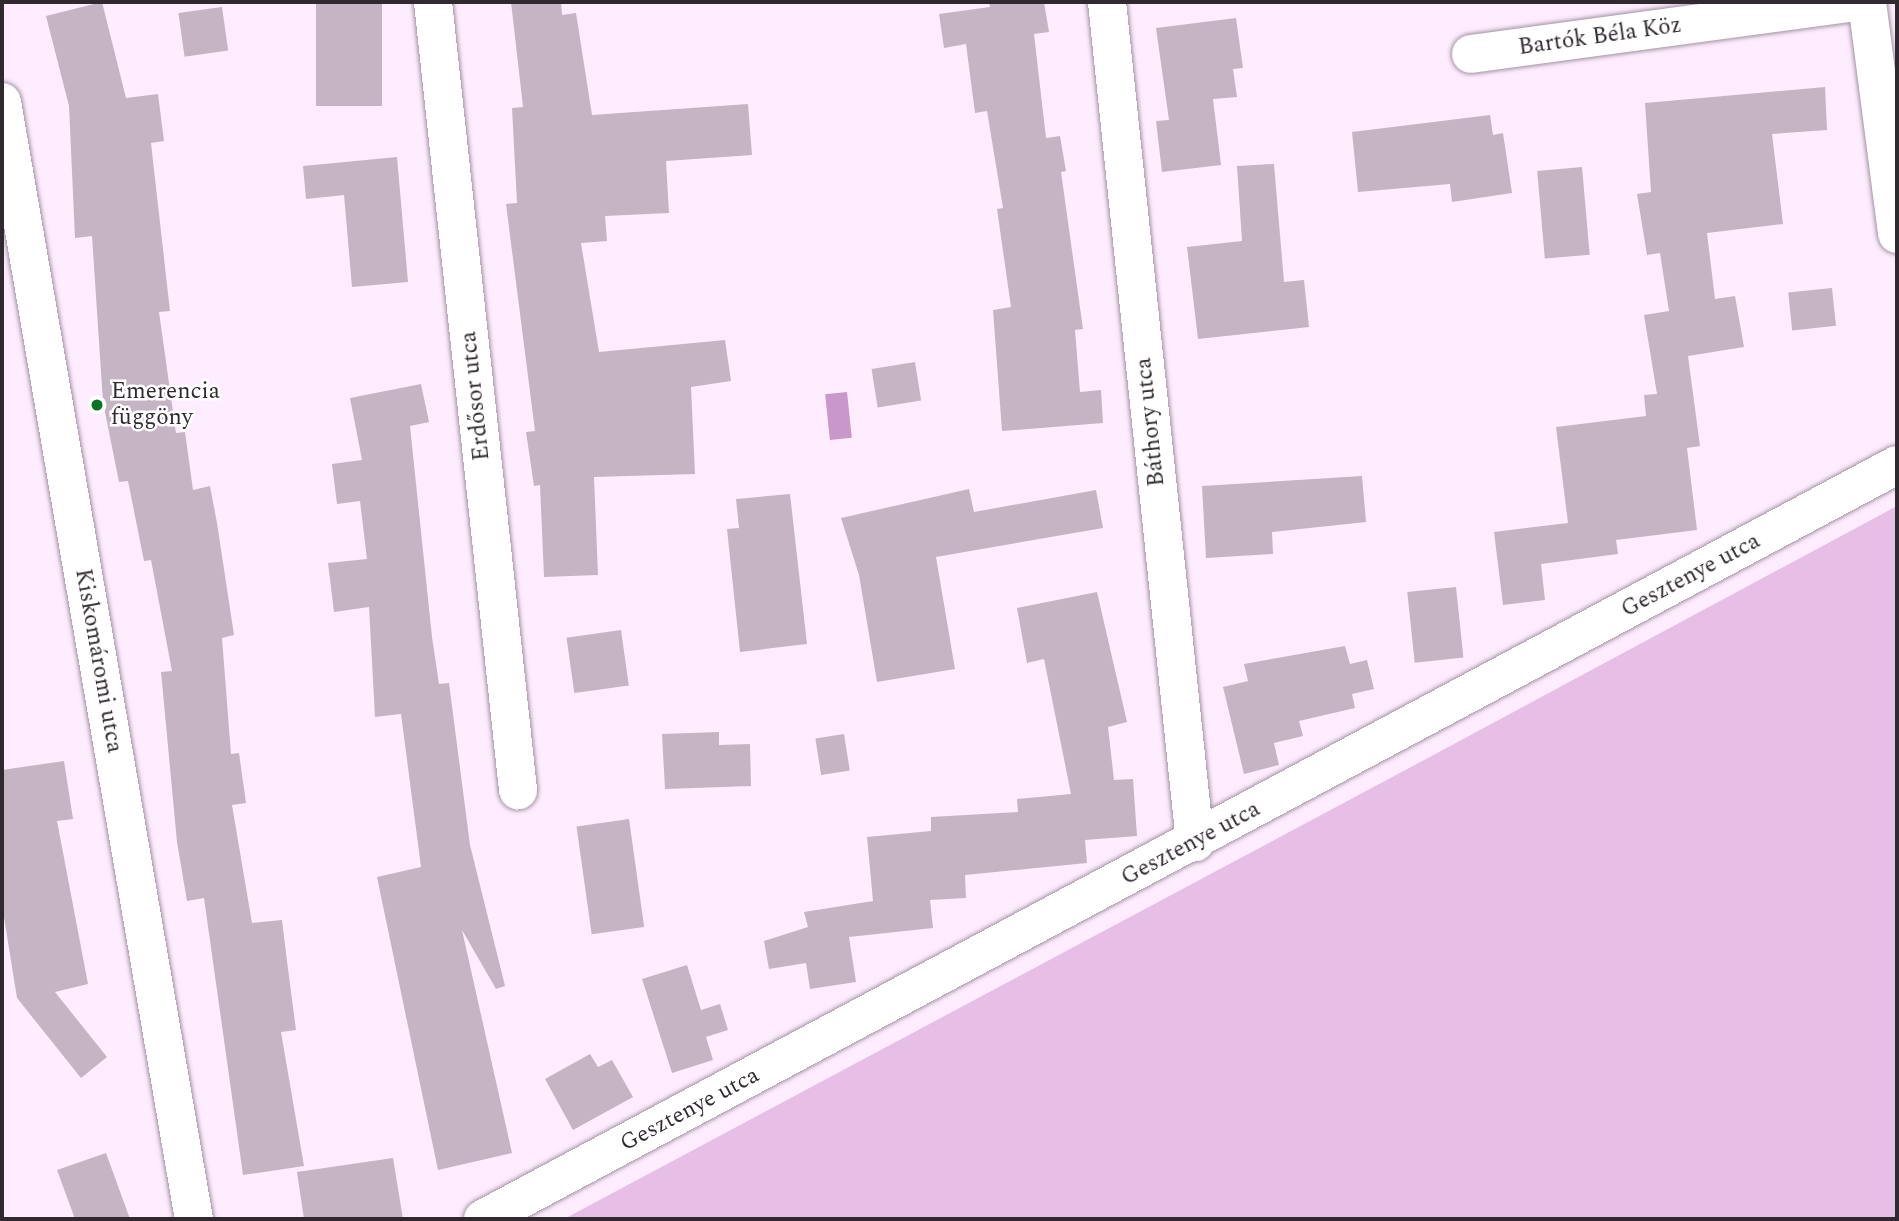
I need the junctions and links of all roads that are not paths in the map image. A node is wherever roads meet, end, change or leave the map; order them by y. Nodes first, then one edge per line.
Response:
1 (433, 2) edge
2 (1107, 2) edge
3 (1854, 2) edge
4 (1867, 2) edge
5 (1471, 54) dead end
6 (2, 102) edge
7 (1897, 234) edge
8 (1897, 466) edge
9 (518, 790) dead end
10 (1195, 842) junction
11 (194, 1219) edge
12 (483, 1219) edge

1 - 9 street, Erdősor utca
2 - 10 street, Báthory utca
3 - 5 street, Bartók Béla Köz
4 - 7 street
6 - 11 street, Kiskomáromi utca
8 - 10 street, Gesztenye utca
10 - 12 street, Gesztenye utca

